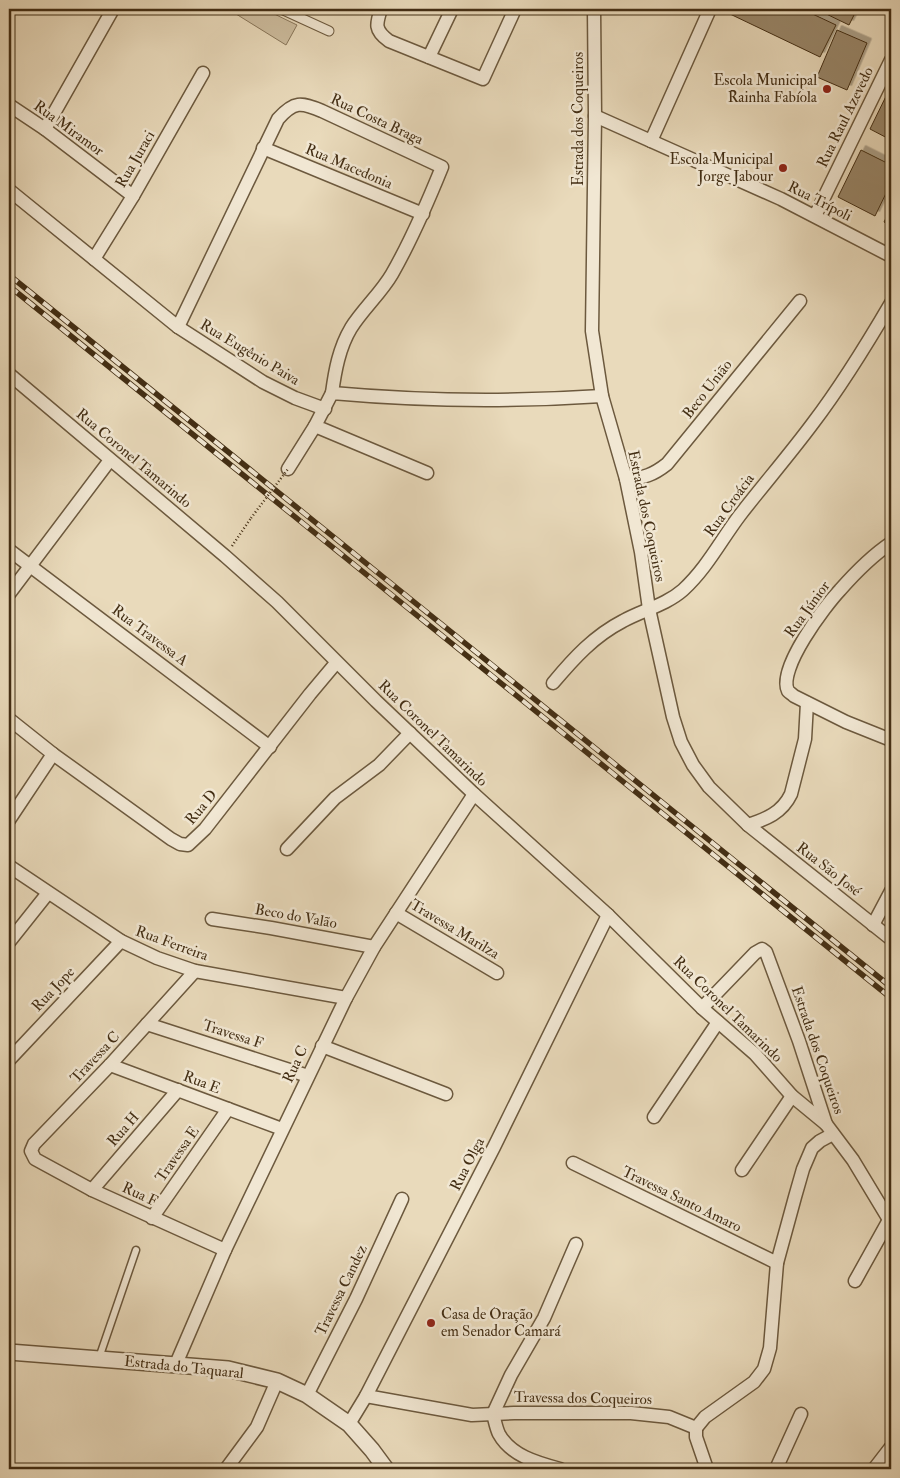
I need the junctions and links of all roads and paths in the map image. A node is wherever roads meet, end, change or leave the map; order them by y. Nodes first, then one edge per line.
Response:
1 (113, 9) edge
2 (281, 9) edge
3 (381, 9) edge
4 (452, 9) edge
5 (515, 9) edge
6 (594, 9) edge
7 (710, 9) edge
8 (328, 31) dead end
9 (429, 57) junction
10 (891, 60) edge
11 (203, 73) dead end
12 (9, 105) edge
13 (595, 116) junction
14 (44, 129) junction
15 (651, 141) junction
16 (263, 148) junction
17 (9, 190) edge
18 (133, 196) junction
19 (423, 214) junction
20 (815, 216) junction
21 (891, 256) edge
22 (94, 260) junction
23 (800, 301) dead end
24 (891, 303) edge
25 (178, 327) junction
26 (9, 374) edge
27 (332, 393) junction
28 (602, 396) junction
29 (325, 409) junction
30 (315, 426) junction
31 (110, 460) junction
32 (288, 469) joint
33 (427, 473) dead end
34 (626, 479) junction
35 (891, 543) edge
36 (9, 550) edge
37 (225, 556) junction
38 (30, 565) junction
39 (9, 594) edge
40 (649, 609) junction
41 (336, 663) junction
42 (553, 683) dead end
43 (807, 703) junction
44 (9, 719) edge
45 (410, 733) junction
46 (891, 740) edge
47 (270, 747) junction
48 (53, 754) junction
49 (474, 794) junction
50 (9, 820) edge
51 (748, 825) junction
52 (287, 849) dead end
53 (9, 866) edge
54 (891, 891) edge
55 (48, 893) junction
56 (396, 913) junction
57 (608, 915) junction
58 (212, 919) dead end
59 (873, 925) junction
60 (891, 938) edge
61 (121, 941) junction
62 (9, 942) edge
63 (374, 947) junction
64 (195, 971) junction
65 (497, 973) dead end
66 (346, 998) junction
67 (702, 1008) junction
68 (718, 1022) junction
69 (148, 1024) junction
70 (322, 1046) junction
71 (9, 1060) edge
72 (110, 1065) junction
73 (308, 1076) junction
74 (178, 1090) junction
75 (446, 1094) dead end
76 (792, 1096) junction
77 (228, 1109) junction
78 (654, 1117) dead end
79 (829, 1129) junction
80 (282, 1130) junction
81 (44, 1163) joint
82 (573, 1163) dead end
83 (742, 1170) dead end
84 (92, 1190) junction
85 (402, 1199) dead end
86 (152, 1218) junction
87 (890, 1221) edge
88 (576, 1244) dead end
89 (136, 1250) dead end
90 (225, 1250) junction
91 (777, 1263) junction
92 (854, 1281) dead end
93 (9, 1352) edge
94 (99, 1359) junction
95 (176, 1364) junction
96 (276, 1381) junction
97 (307, 1395) junction
98 (366, 1396) junction
99 (493, 1414) junction
100 (801, 1414) dead end
101 (349, 1424) junction
102 (696, 1428) junction
103 (891, 1447) edge
104 (881, 1467) edge
105 (226, 1469) edge
106 (386, 1469) edge
107 (560, 1469) edge
108 (706, 1469) edge
109 (776, 1469) edge

1 - 14 street
2 - 8 street
3 - 9 street
4 - 9 street
5 - 9 street
6 - 13 street, Estrada dos Coqueiros
7 - 15 street
10 - 20 street, Rua Raul Azevedo
11 - 18 street, Rua Juraci
12 - 14 street, Rua Miramor
13 - 15 street, Rua Trípoli
13 - 28 street, Estrada dos Coqueiros
14 - 18 street, Rua Miramor
15 - 20 street, Rua Trípoli
16 - 19 street, Rua Macedonia
16 - 19 street, Rua Costa Braga
16 - 25 street, Rua Costa Braga
17 - 22 street, Rua Eugênio Paiva
18 - 22 street, Rua Juraci
19 - 27 street, Rua Costa Braga
20 - 21 street, Rua Trípoli
22 - 25 street, Rua Eugênio Paiva
23 - 34 street, Beco União
24 - 40 street, Rua Croácia
25 - 29 street, Rua Eugênio Paiva
26 - 31 street, Rua Coronel Tamarindo
27 - 28 street
27 - 29 street
28 - 34 street, Estrada dos Coqueiros
29 - 30 street
30 - 32 street
30 - 33 street
31 - 37 street, Rua Coronel Tamarindo
31 - 38 street
32 - 37 path, bridge
34 - 40 street, Estrada dos Coqueiros
35 - 43 street, Rua Júnior
36 - 38 street, Rua Travessa A
37 - 41 street, Rua Coronel Tamarindo
38 - 39 street
38 - 47 street, Rua Travessa A
40 - 42 street, Rua Croácia
40 - 51 street, Estrada dos Coqueiros
41 - 45 street, Rua Coronel Tamarindo
41 - 47 street, Rua D
43 - 46 street
43 - 51 street
44 - 48 street, Rua D
45 - 49 street, Rua Coronel Tamarindo
45 - 52 street
47 - 48 street, Rua D
48 - 50 street
49 - 56 street, Rua C
49 - 57 street, Rua Coronel Tamarindo
51 - 59 street, Rua São José
53 - 55 street, Rua Ferreira
54 - 59 street
55 - 61 street, Rua Ferreira
55 - 62 street
56 - 63 street, Rua C
56 - 65 street, Travessa Marilza
57 - 67 street, Rua Coronel Tamarindo
57 - 98 street, Rua Olga
58 - 63 street, Beco do Valão
59 - 60 street, Rua São José
61 - 64 street, Rua Ferreira
61 - 71 street, Rua Jope
63 - 66 street, Rua C
64 - 66 street, Rua Ferreira
64 - 69 street, Travessa C
66 - 70 street, Rua C
67 - 68 street, Rua Coronel Tamarindo
67 - 79 street, Estrada dos Coqueiros
68 - 76 street, Rua Coronel Tamarindo
68 - 78 street
69 - 72 street, Travessa C
69 - 73 street, Travessa F
70 - 73 street, Rua C
70 - 75 street
72 - 74 street, Rua E
72 - 81 street, Travessa C
73 - 80 street, Rua C
74 - 77 street, Rua E
74 - 84 street, Rua H
76 - 79 street, Rua Coronel Tamarindo
76 - 83 street
77 - 80 street, Rua E
77 - 86 street, Travessa E
79 - 87 street, Estrada dos Coqueiros
79 - 91 street
80 - 90 street, Rua C
81 - 84 street, Rua F
82 - 91 street, Travessa Santo Amaro
84 - 86 street, Rua F
85 - 97 street, Travessa Candez
86 - 90 street, Rua F
87 - 92 street
88 - 99 street
89 - 94 lane
90 - 95 street, Rua C
91 - 102 street
93 - 94 street, Estrada do Taquaral
94 - 95 street, Estrada do Taquaral
95 - 96 street, Estrada do Taquaral
96 - 97 street, Estrada do Taquaral
96 - 105 street
97 - 101 street, Estrada do Taquaral
98 - 99 street, Travessa dos Coqueiros
98 - 101 street, Rua Olga
99 - 102 street, Travessa dos Coqueiros
99 - 107 street
100 - 109 street
101 - 106 street, Estrada do Taquaral
102 - 108 street
103 - 104 street

